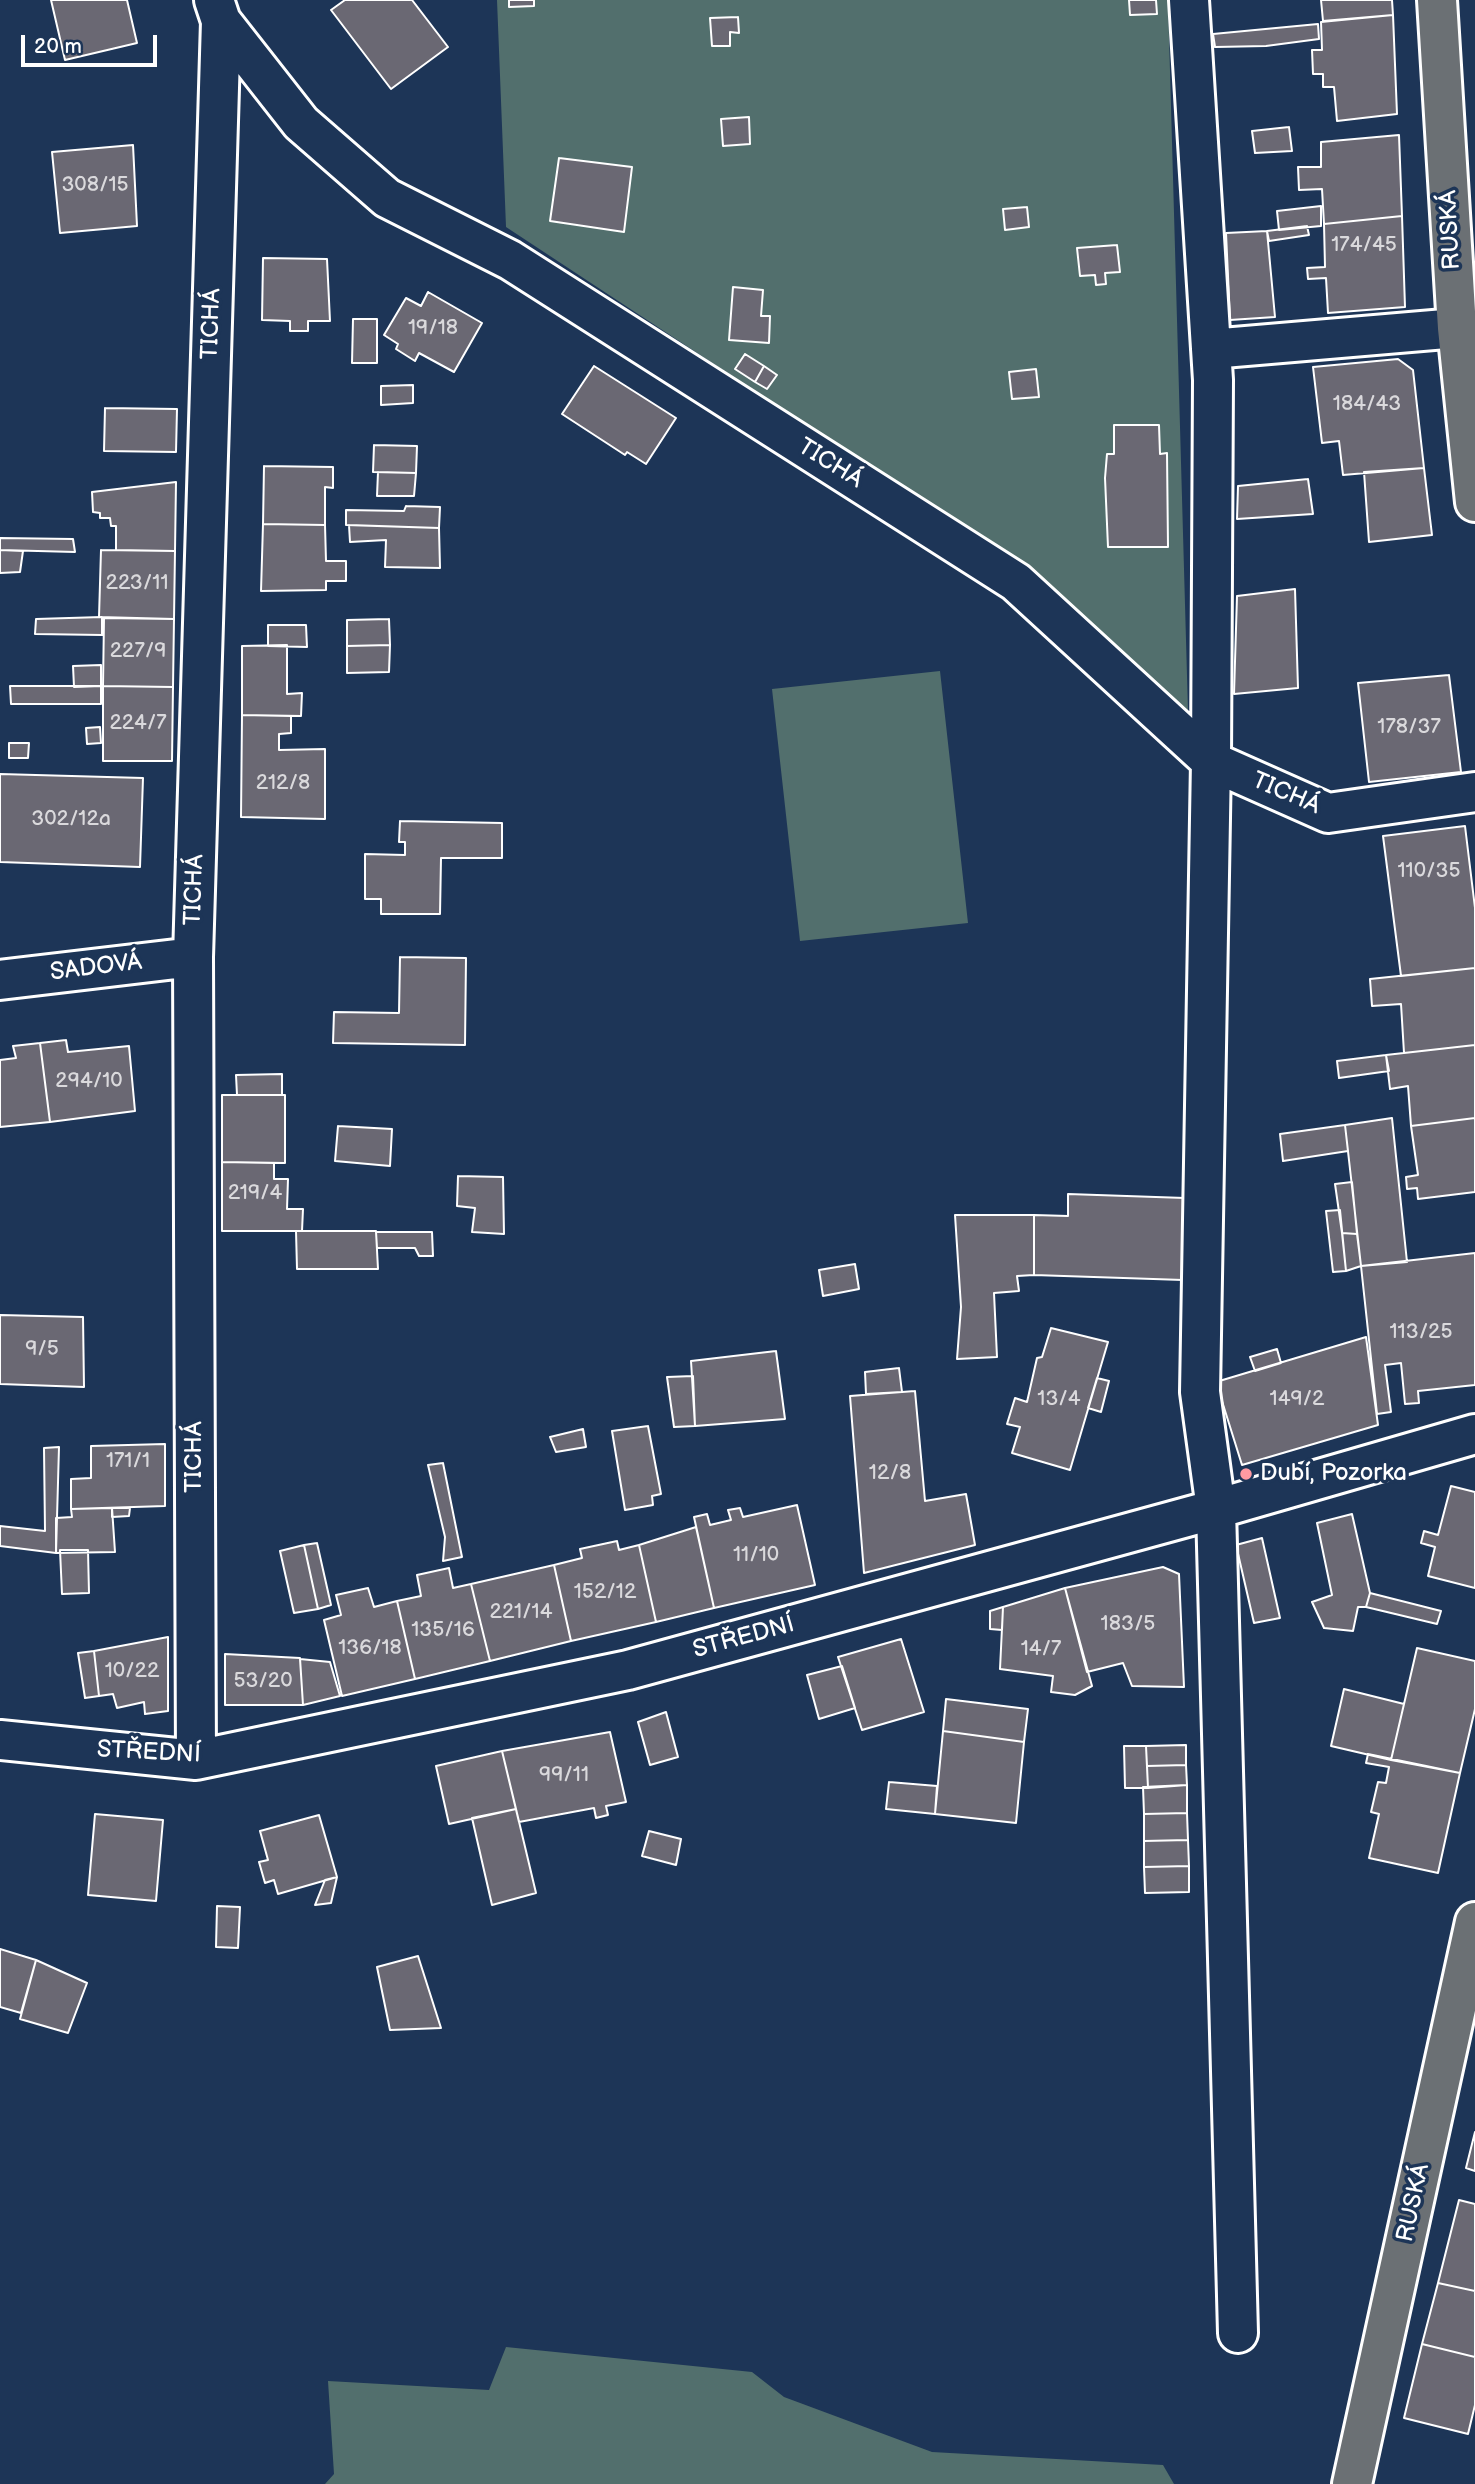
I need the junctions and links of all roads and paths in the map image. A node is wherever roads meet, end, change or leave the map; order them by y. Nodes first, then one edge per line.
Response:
1 (1189, 0) edge
2 (1437, 0) edge
3 (218, 11) edge
4 (1457, 328) junction
5 (1211, 349) junction
6 (1475, 502) edge
7 (1211, 761) junction
8 (1475, 792) edge
9 (192, 957) junction
10 (0, 980) edge
11 (1475, 1434) edge
12 (1216, 1509) junction
13 (0, 1740) edge
14 (196, 1760) junction
15 (1475, 1922) edge
16 (1238, 2333) dead end
17 (1352, 2484) edge

1 - 5 street
2 - 4 main road, RUSKÁ
3 - 7 street, TICHÁ
3 - 9 street, TICHÁ
4 - 5 street
4 - 6 main road, RUSKÁ
5 - 7 street
7 - 8 street, TICHÁ
7 - 12 street
9 - 10 street, SADOVÁ
9 - 14 street, TICHÁ
11 - 12 street, STŘEDNÍ
12 - 14 street, STŘEDNÍ
12 - 16 street
13 - 14 street, STŘEDNÍ
15 - 17 main road, RUSKÁ

